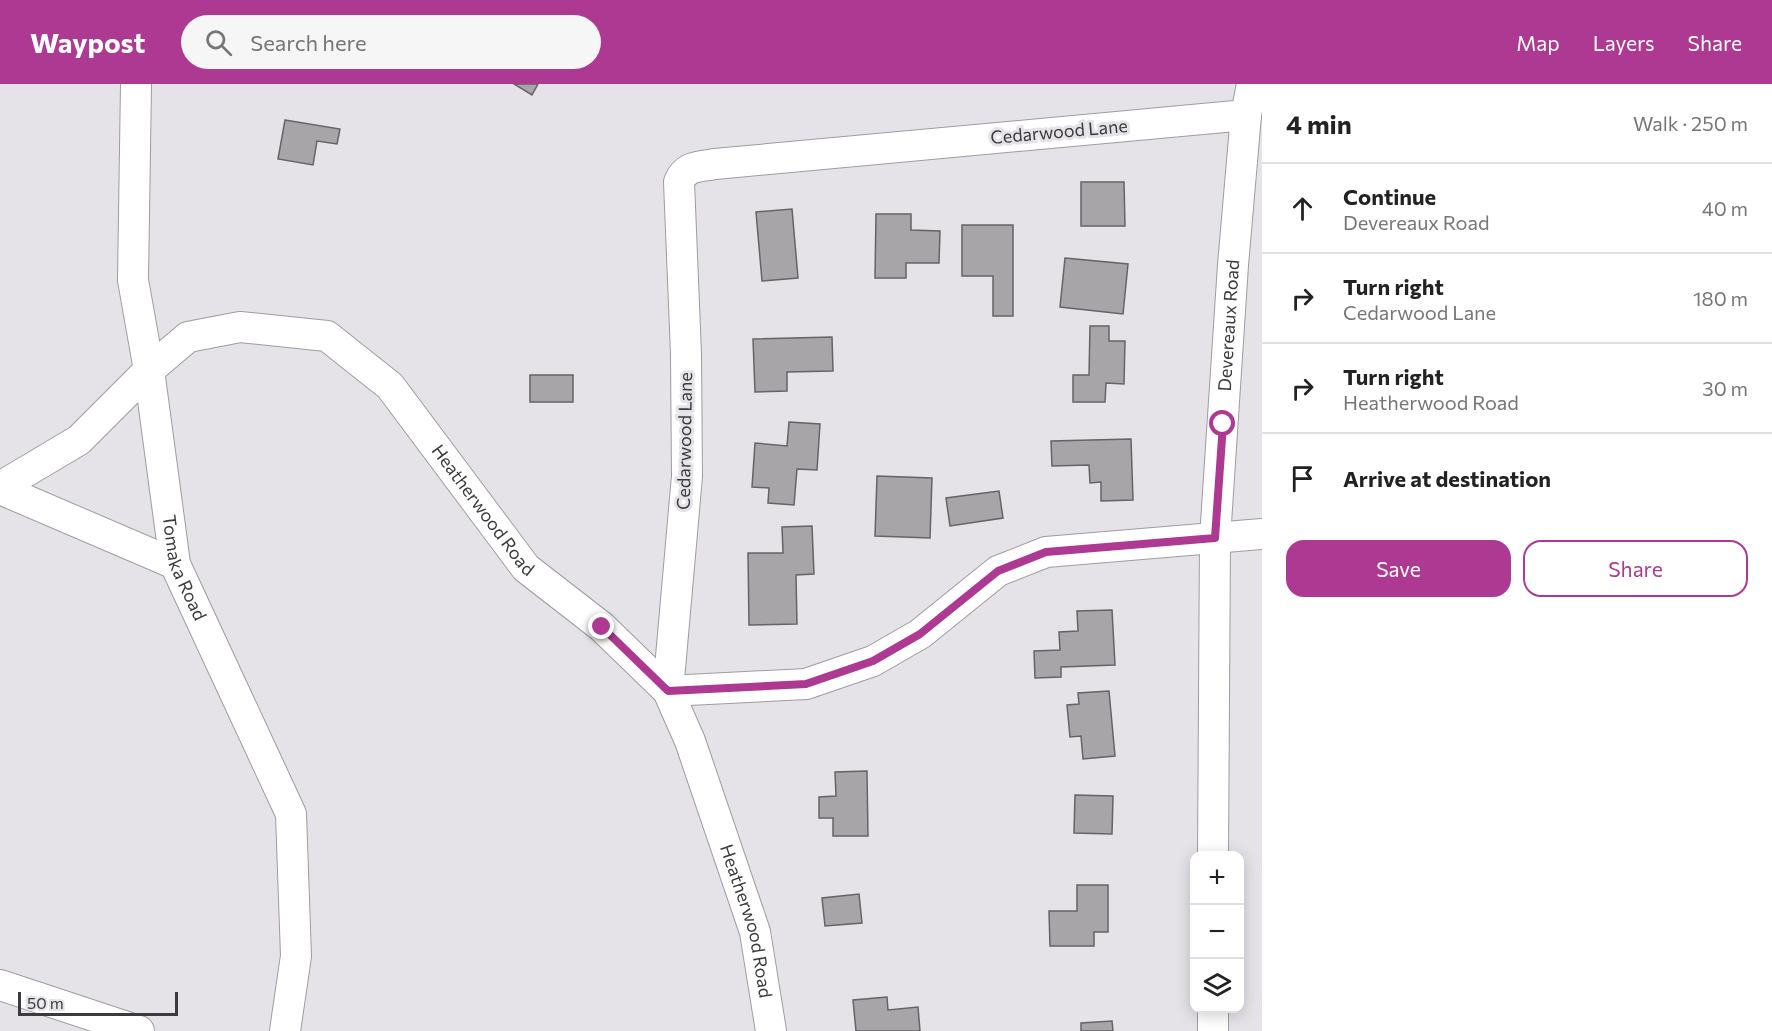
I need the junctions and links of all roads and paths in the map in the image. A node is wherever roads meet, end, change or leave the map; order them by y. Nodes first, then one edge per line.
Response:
1 (136, 84) edge
2 (1252, 84) edge
3 (1246, 115) junction
4 (149, 370) junction
5 (0, 488) edge
6 (1262, 534) edge
7 (1215, 538) junction
8 (175, 564) junction
9 (668, 691) junction
10 (1213, 851) edge
11 (0, 985) edge
12 (139, 1031) edge
13 (285, 1031) edge
14 (771, 1031) edge

1 - 4 street, Tomaka Road
2 - 3 street, Devereaux Road
3 - 7 street, Devereaux Road
3 - 9 street, Cedarwood Lane
4 - 5 street, Heatherwood Road
4 - 8 street, Tomaka Road
4 - 9 street, Heatherwood Road
5 - 8 street, Heatherwood Road
6 - 7 street
7 - 9 street
7 - 10 street, Devereaux Road
8 - 13 street, Tomaka Road
9 - 14 street, Heatherwood Road
11 - 12 street

